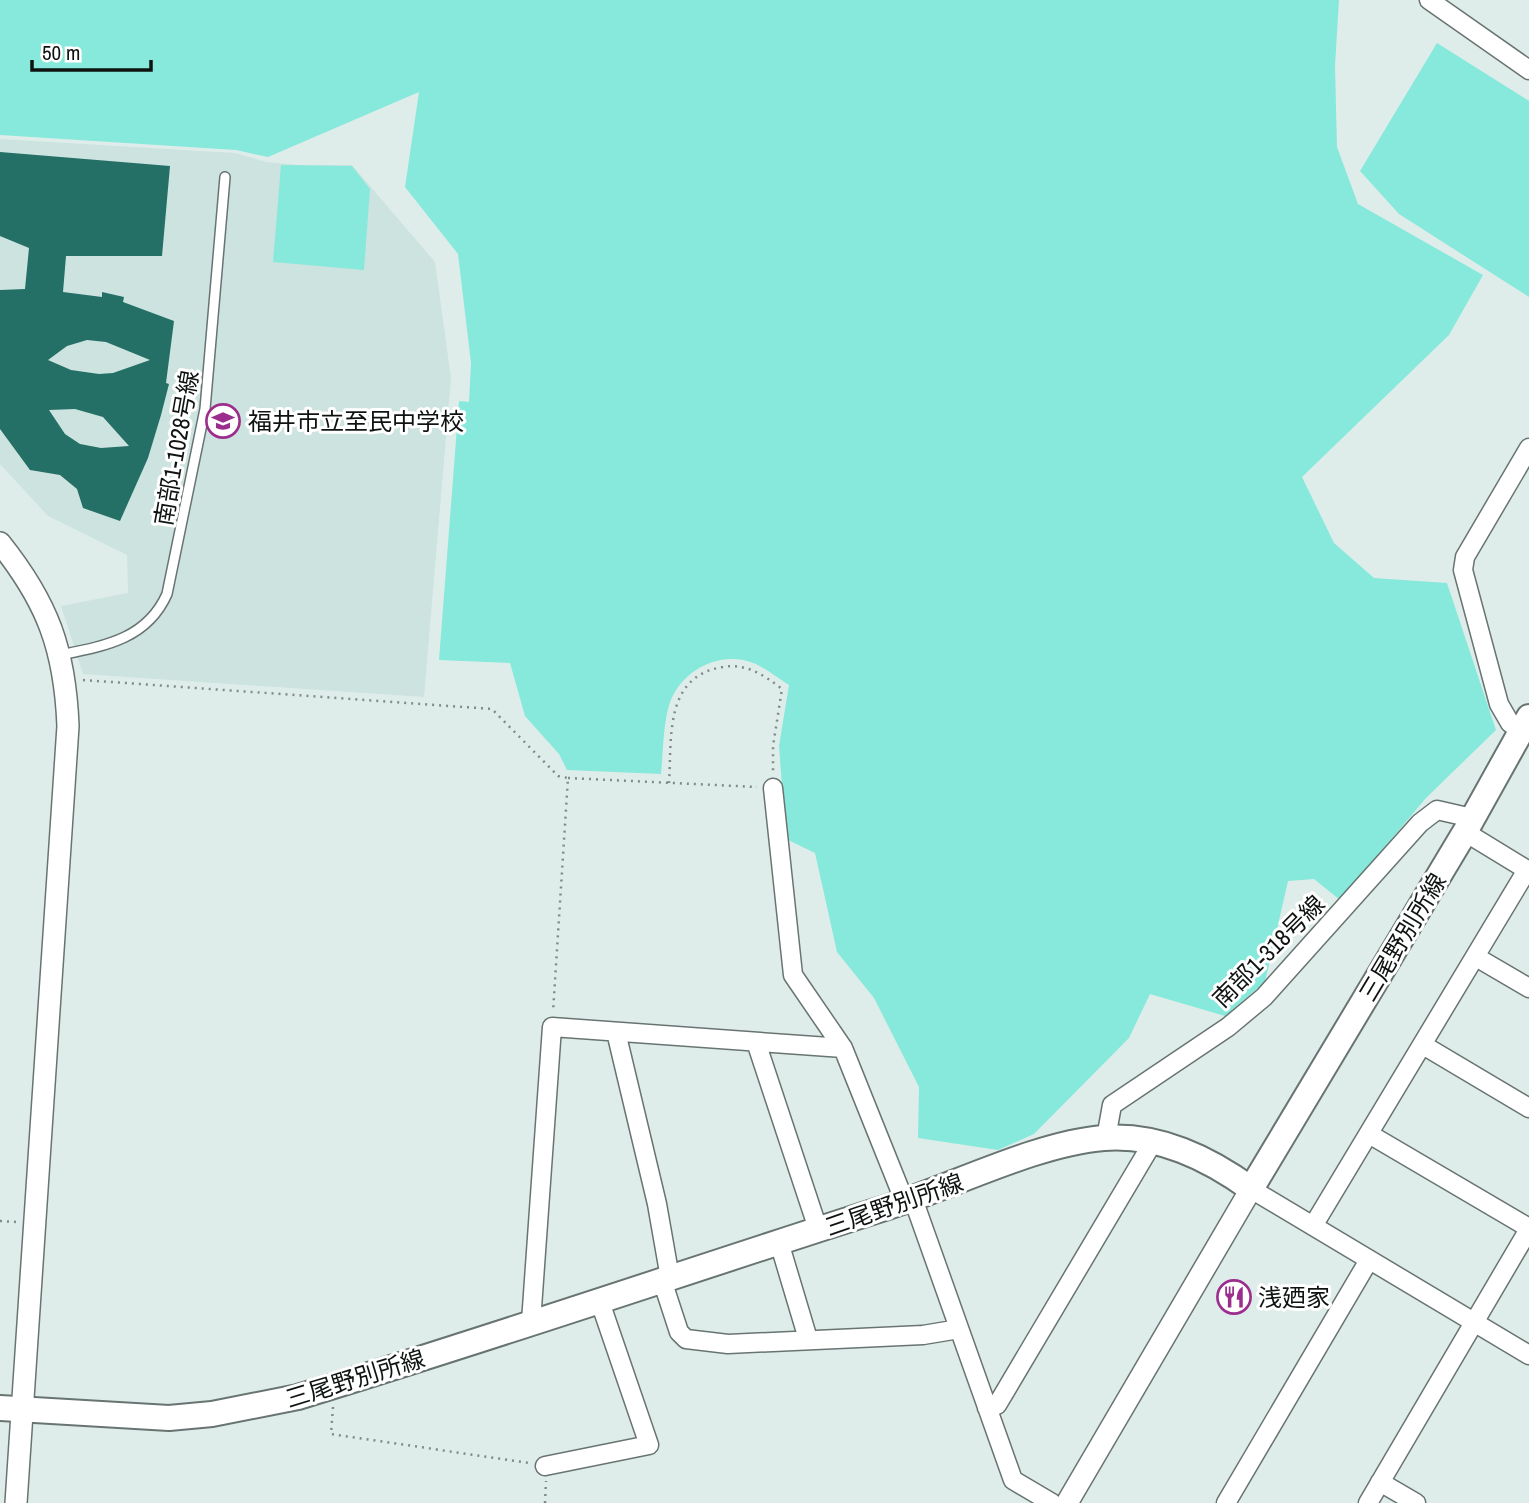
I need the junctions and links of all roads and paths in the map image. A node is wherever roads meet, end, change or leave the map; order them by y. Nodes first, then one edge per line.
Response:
1 (1429, 0) edge
2 (1529, 70) edge
3 (225, 177) dead end
4 (1529, 448) edge
5 (0, 543) edge
6 (60, 655) junction
7 (65, 680) junction
8 (1525, 724) edge
9 (568, 778) junction
10 (669, 783) junction
11 (773, 788) junction
12 (1468, 825) junction
13 (1528, 870) edge
14 (1476, 957) junction
15 (1529, 988) edge
16 (552, 1027) junction
17 (616, 1032) junction
18 (756, 1042) junction
19 (1423, 1045) junction
20 (843, 1048) junction
21 (1529, 1108) edge
22 (1369, 1134) junction
23 (1106, 1138) junction
24 (1153, 1142) junction
25 (1251, 1189) junction
26 (909, 1200) junction
27 (1313, 1226) junction
28 (1529, 1228) edge
29 (818, 1229) junction
30 (779, 1242) junction
31 (1369, 1260) junction
32 (666, 1279) junction
33 (598, 1300) junction
34 (531, 1322) junction
35 (1475, 1323) junction
36 (959, 1329) junction
37 (808, 1339) junction
38 (1529, 1355) edge
39 (334, 1386) junction
40 (11, 1408) edge
41 (987, 1408) junction
42 (545, 1466) junction
43 (1380, 1482) junction
44 (16, 1503) edge
45 (545, 1503) edge
46 (1052, 1503) edge
47 (1067, 1503) edge
48 (1226, 1503) edge
49 (1368, 1503) edge
50 (1416, 1503) edge

1 - 2 street
3 - 6 lane, 南部1-1028号線
4 - 8 street
5 - 6 street
6 - 7 street
7 - 9 path
7 - 40 street
8 - 12 main road, 三尾野別所線
9 - 10 path
9 - 16 path
10 - 11 path
10 - 11 path
11 - 20 street
12 - 13 street
12 - 23 street, 南部1-318号線
12 - 25 main road, 三尾野別所線
13 - 14 street
14 - 15 street
14 - 19 street
16 - 17 street
16 - 34 street
17 - 18 street
17 - 32 street
18 - 20 street
18 - 29 street
19 - 21 street
19 - 22 street
20 - 26 street
22 - 27 street
22 - 28 street
23 - 24 main road, 三尾野別所線
23 - 26 main road, 三尾野別所線
24 - 25 main road, 三尾野別所線
24 - 41 street
25 - 27 street
25 - 47 street
26 - 29 main road, 三尾野別所線
26 - 36 street
27 - 31 street
28 - 35 street
29 - 30 main road, 三尾野別所線
30 - 32 main road, 三尾野別所線
30 - 37 street
31 - 35 street
31 - 48 street
32 - 33 main road, 三尾野別所線
32 - 37 street
33 - 34 main road, 三尾野別所線
33 - 42 street
34 - 39 main road, 三尾野別所線
35 - 38 street
35 - 43 street
36 - 37 street
36 - 41 street
39 - 40 main road, 三尾野別所線
39 - 42 path
40 - 44 street
41 - 46 street
42 - 45 path
43 - 49 street
43 - 50 street

